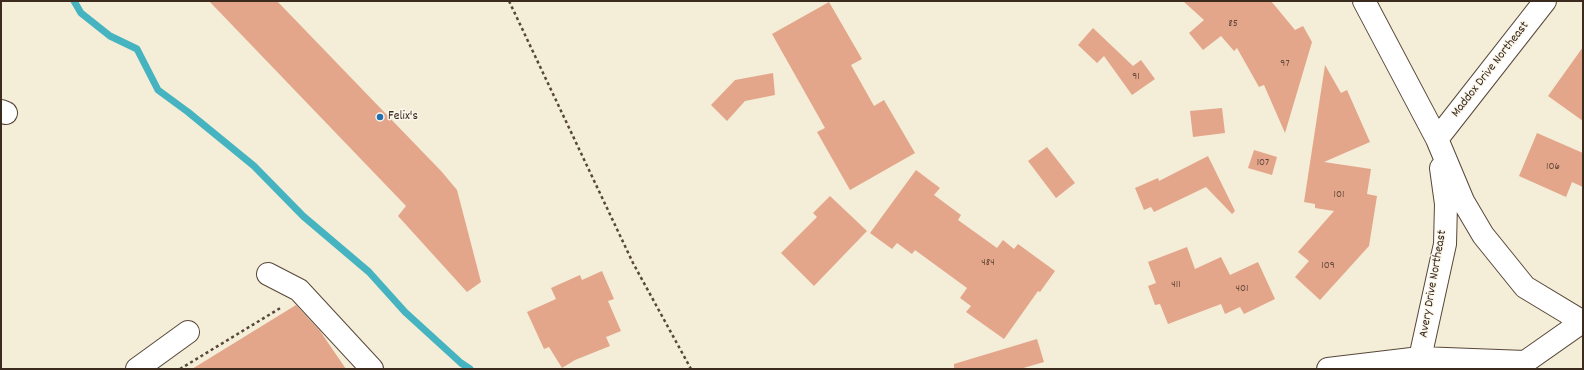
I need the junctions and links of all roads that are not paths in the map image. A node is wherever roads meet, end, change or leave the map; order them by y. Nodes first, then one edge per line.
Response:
1 (1364, 1) edge
2 (1545, 1) edge
3 (1437, 139) junction
4 (268, 274) dead end
5 (1582, 322) edge
6 (188, 332) dead end
7 (1420, 358) junction
8 (1529, 366) edge
9 (136, 369) edge
10 (372, 369) edge
11 (1328, 369) edge

1 - 3 street, Avery Drive Northeast
2 - 3 street, Maddox Drive Northeast
3 - 5 street, Avery Drive Northeast
3 - 7 street, Avery Drive Northeast
4 - 10 street
5 - 8 street
6 - 9 street
7 - 8 street
7 - 11 street

